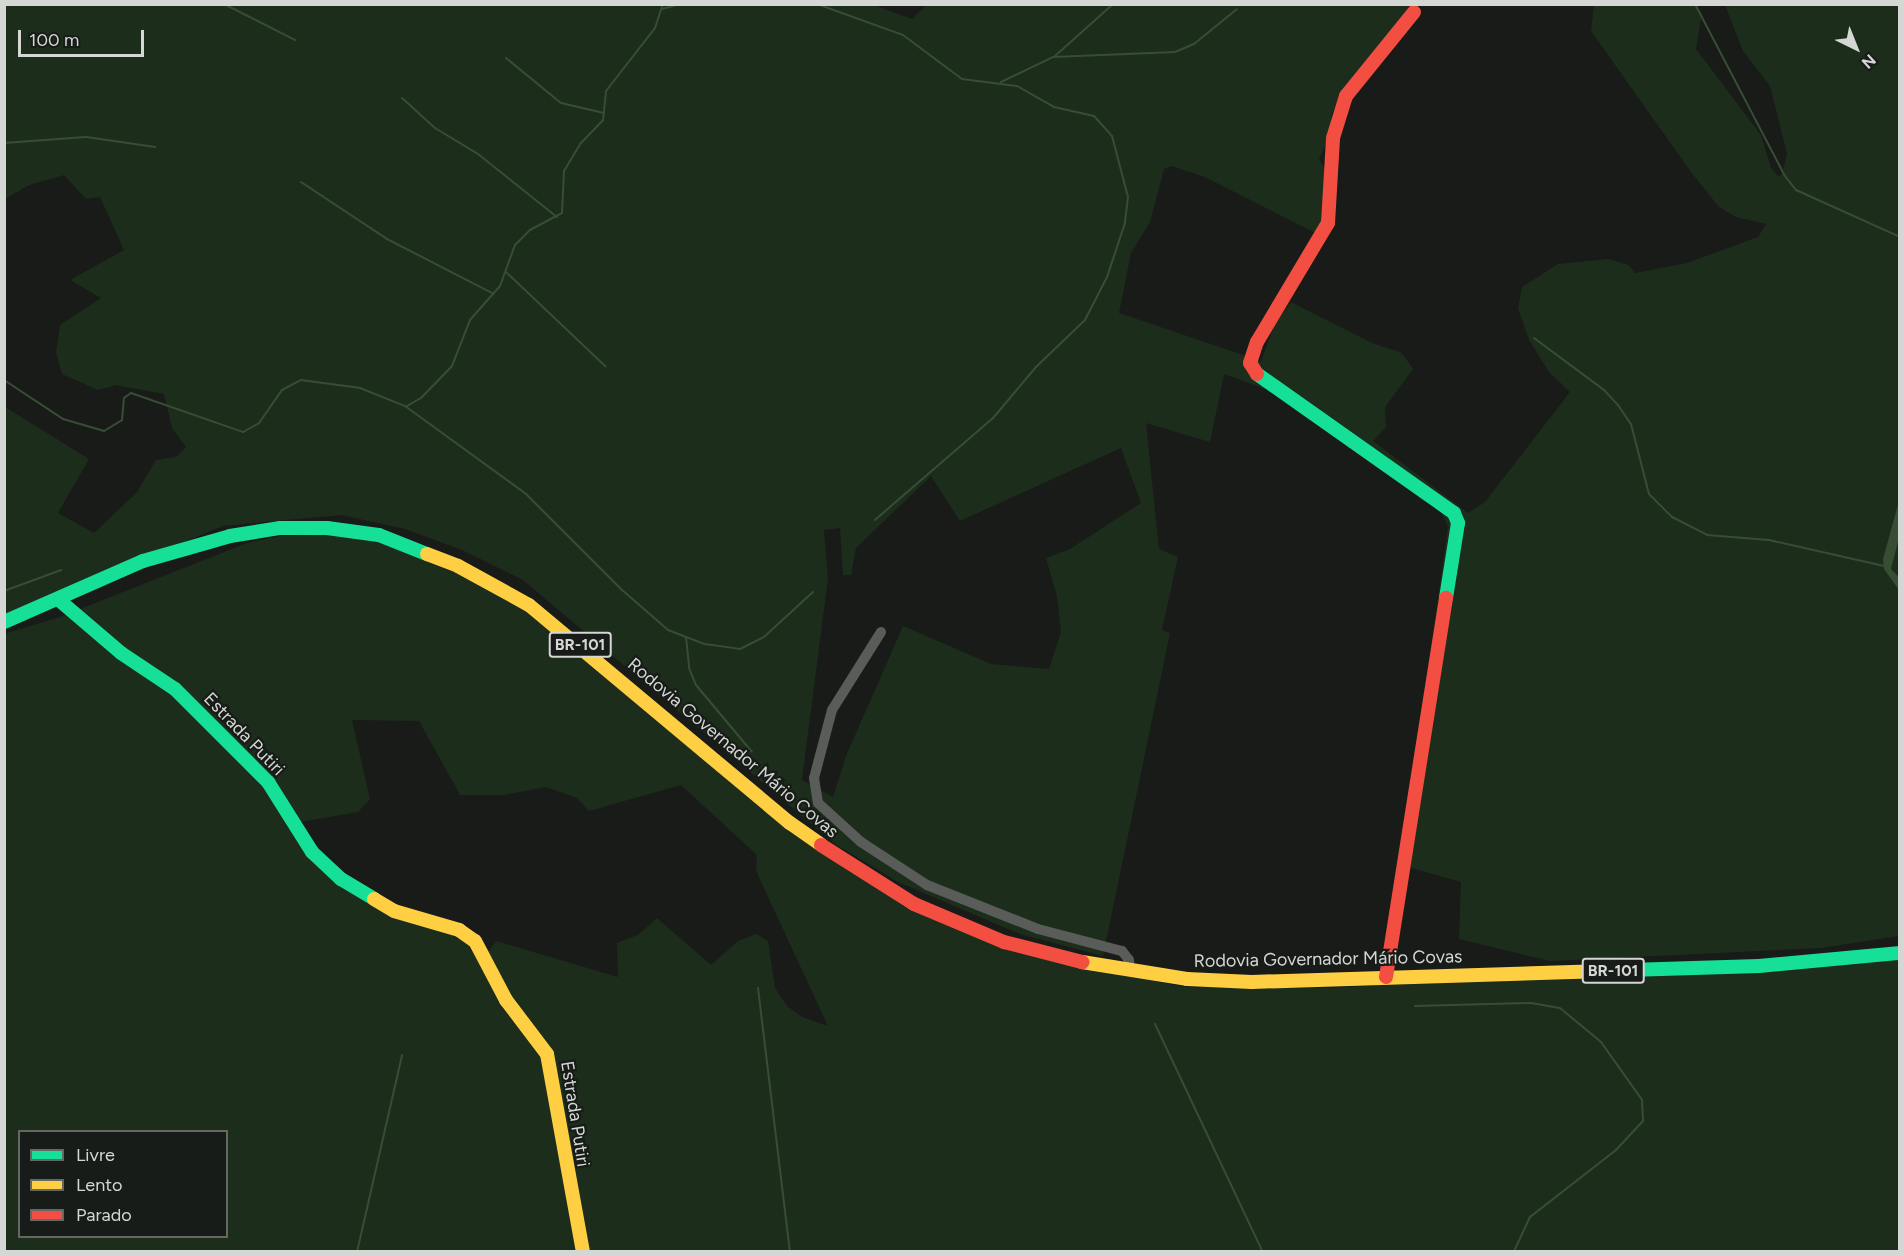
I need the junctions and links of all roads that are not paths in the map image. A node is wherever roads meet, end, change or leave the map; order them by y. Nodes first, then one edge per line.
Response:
1 (1414, 12) dead end
2 (59, 600) junction
3 (4, 622) edge
4 (882, 632) dead end
5 (1899, 953) edge
6 (1130, 971) junction
7 (1386, 977) junction
8 (584, 1251) edge

1 - 7 main road
2 - 3 main road, Rodovia Governador Mário Covas / BR-101
2 - 6 main road, Rodovia Governador Mário Covas / BR-101
2 - 8 main road, Estrada Putiri
4 - 6 street
5 - 7 main road, Rodovia Governador Mário Covas / BR-101
6 - 7 main road, Rodovia Governador Mário Covas / BR-101

